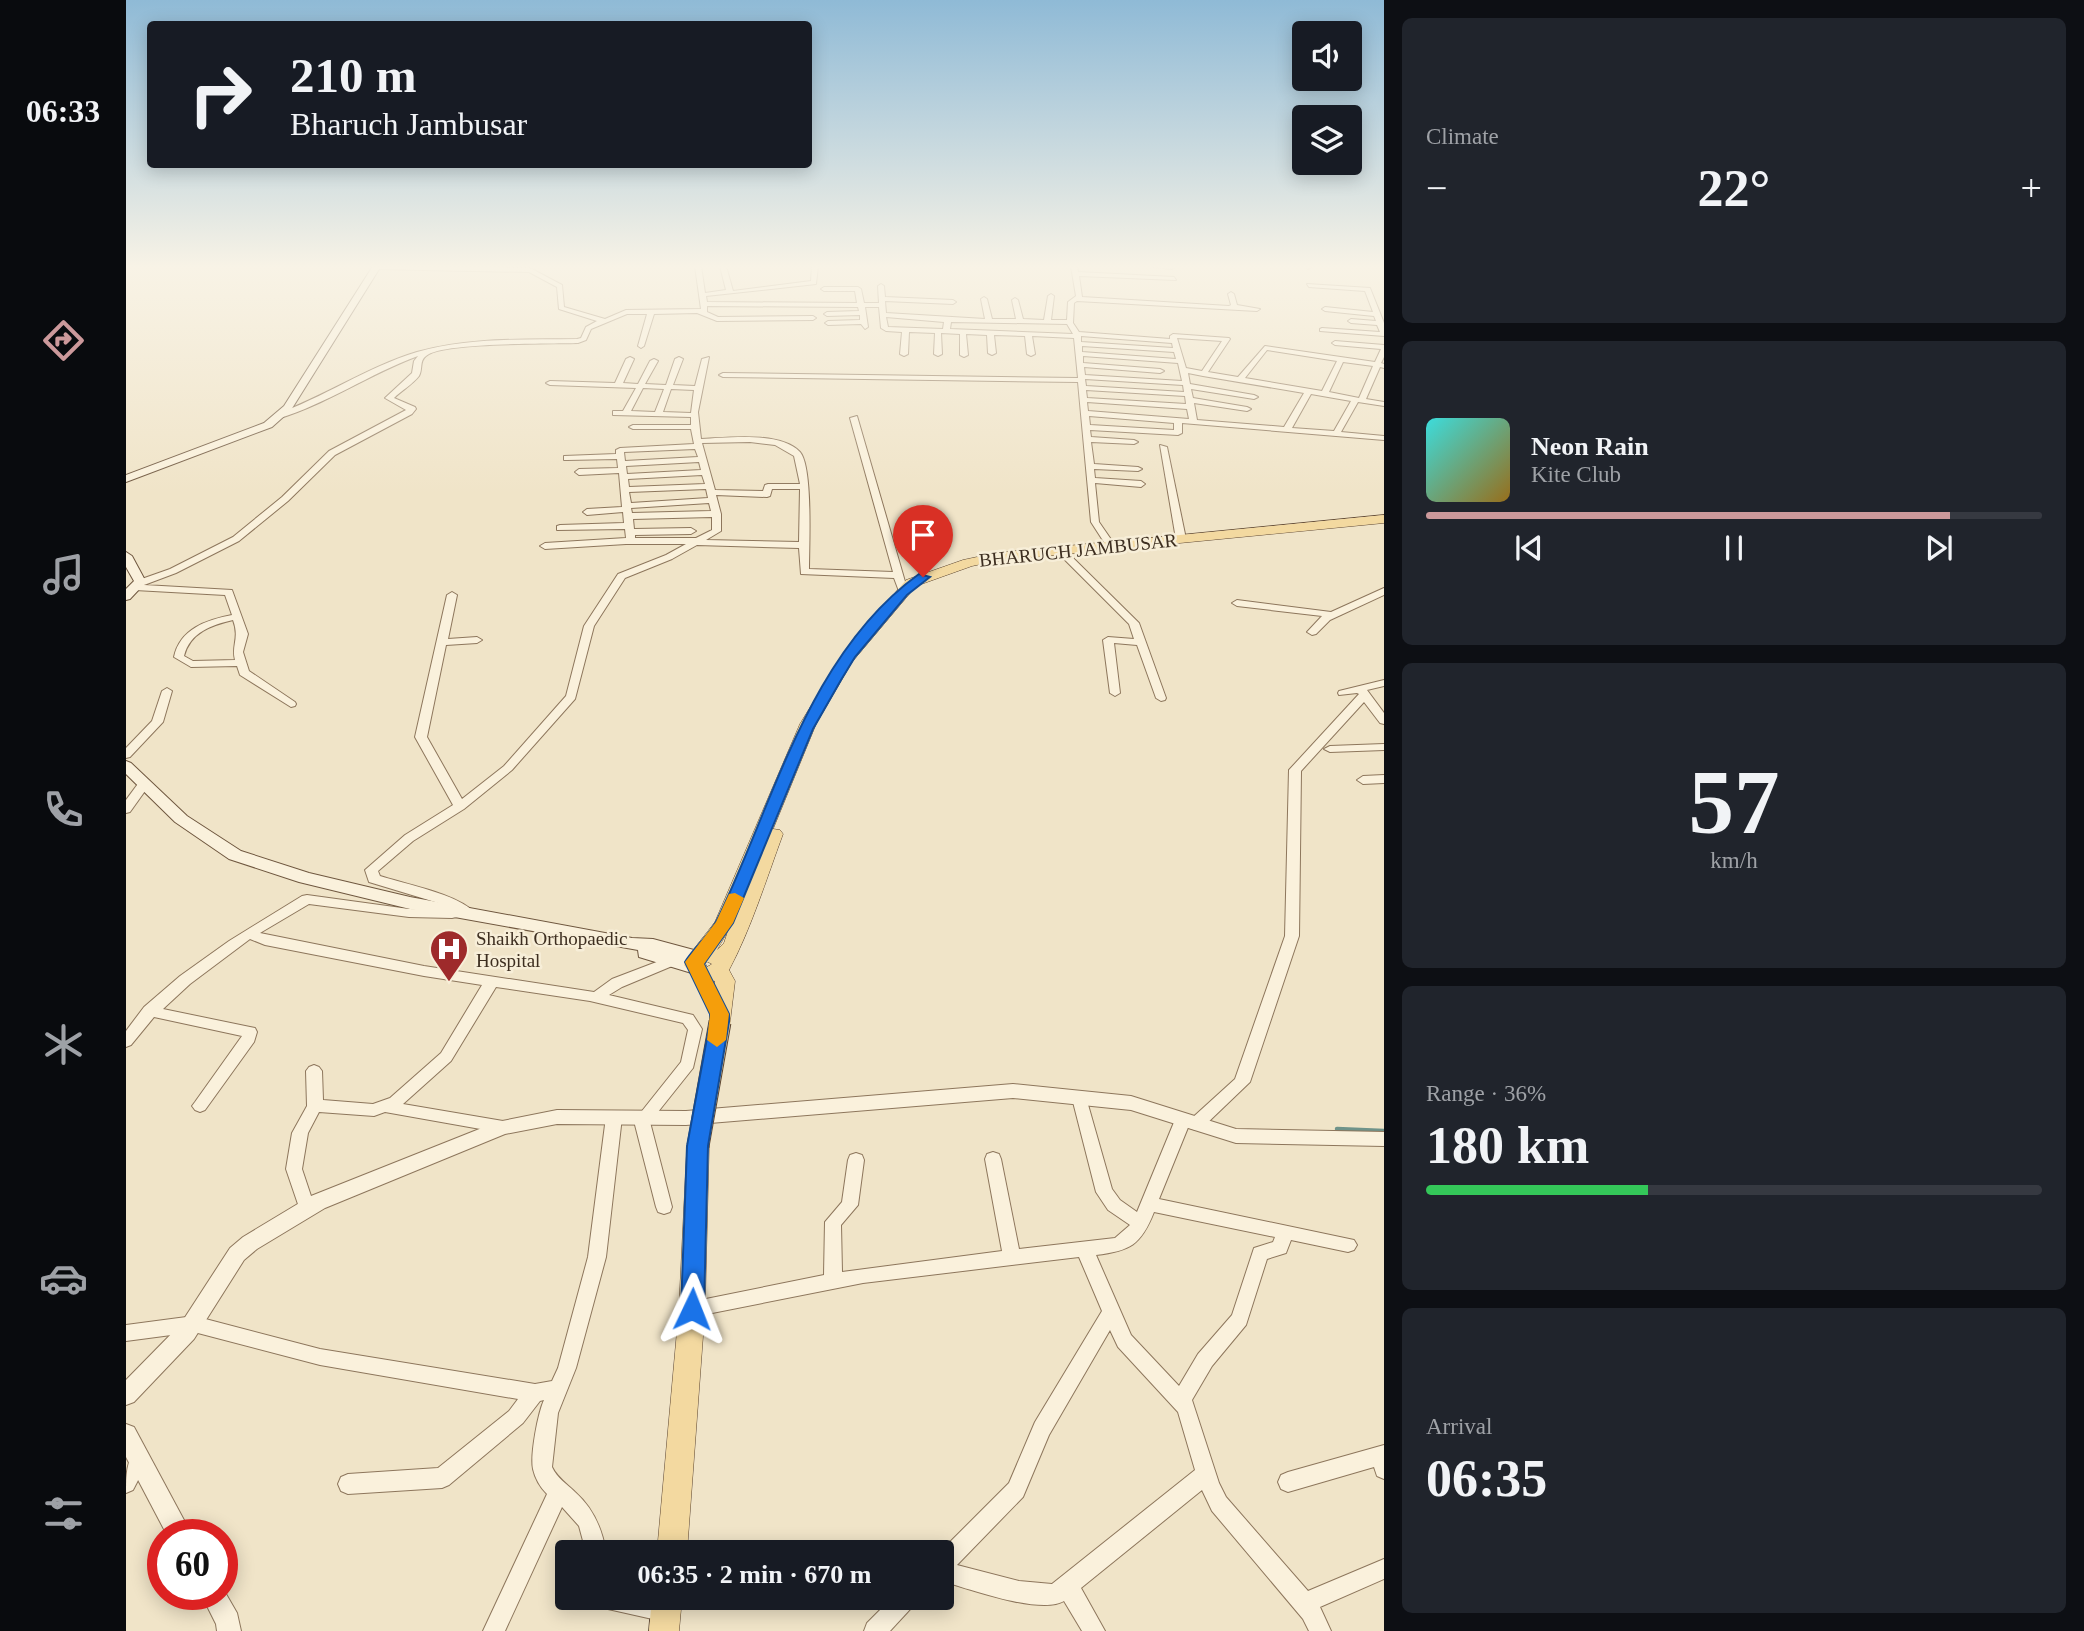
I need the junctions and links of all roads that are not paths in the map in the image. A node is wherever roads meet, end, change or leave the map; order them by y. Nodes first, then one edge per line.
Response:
1 (329, 342) edge
2 (537, 342) edge
3 (643, 342) edge
4 (904, 342) edge
5 (940, 342) edge
6 (964, 342) edge
7 (990, 342) edge
8 (1029, 342) edge
9 (1078, 342) edge
10 (1111, 342) edge
11 (1174, 342) edge
12 (1225, 342) edge
13 (1335, 343) dead end
14 (642, 346) dead end
15 (1384, 348) edge
16 (1177, 350) junction
17 (425, 352) junction
18 (992, 353) dead end
19 (904, 354) dead end
20 (938, 354) dead end
21 (1031, 354) dead end
22 (1079, 354) junction
23 (964, 355) dead end
24 (630, 359) dead end
25 (679, 359) dead end
26 (706, 359) dead end
27 (1341, 359) junction
28 (654, 361) dead end
29 (1181, 361) junction
30 (1080, 365) junction
31 (1381, 365) edge
32 (1184, 370) junction
33 (1160, 371) dead end
34 (601, 372) dead end
35 (1203, 374) junction
36 (723, 375) dead end
37 (1240, 380) junction
38 (1082, 382) junction
39 (550, 383) dead end
40 (594, 384) junction
41 (1263, 384) junction
42 (618, 385) junction
43 (641, 386) junction
44 (668, 387) junction
45 (699, 388) junction
46 (1309, 391) junction
47 (1187, 394) junction
48 (1324, 394) junction
49 (1254, 397) junction
50 (1359, 399) junction
51 (1084, 400) junction
52 (1384, 404) edge
53 (1245, 412) joint
54 (616, 413) dead end
55 (626, 413) junction
56 (1085, 413) junction
57 (658, 414) junction
58 (277, 417) junction
59 (854, 418) dead end
60 (1178, 420) junction
61 (695, 421) junction
62 (1193, 421) junction
63 (634, 427) dead end
64 (1086, 427) junction
65 (1287, 429) junction
66 (1337, 433) junction
67 (1383, 435) edge
68 (1088, 439) junction
69 (1133, 442) dead end
70 (698, 443) junction
71 (1163, 447) dead end
72 (567, 458) dead end
73 (701, 459) junction
74 (1090, 466) junction
75 (622, 467) junction
76 (1138, 469) dead end
77 (579, 472) dead end
78 (704, 472) junction
79 (126, 479) edge
80 (1092, 481) junction
81 (1141, 484) dead end
82 (804, 486) junction
83 (625, 490) junction
84 (710, 493) junction
85 (587, 512) dead end
86 (716, 514) junction
87 (1384, 521) edge
88 (628, 522) junction
89 (560, 528) dead end
90 (1301, 529) junction
91 (691, 531) dead end
92 (1181, 539) junction
93 (701, 542) junction
94 (803, 545) junction
95 (545, 546) dead end
96 (1113, 548) junction
97 (1063, 553) junction
98 (126, 556) edge
99 (897, 575) junction
100 (911, 588) junction
101 (133, 589) edge
102 (1384, 591) edge
103 (452, 595) dead end
104 (1237, 603) dead end
105 (1334, 615) junction
106 (235, 617) junction
107 (1312, 632) dead end
108 (477, 640) dead end
109 (441, 642) junction
110 (1141, 642) junction
111 (241, 663) junction
112 (1384, 683) edge
113 (167, 691) dead end
114 (1362, 692) junction
115 (1115, 693) dead end
116 (1343, 693) dead end
117 (1161, 698) dead end
118 (291, 704) dead end
119 (1384, 721) edge
120 (1384, 747) edge
121 (1331, 749) dead end
122 (126, 755) edge
123 (126, 766) edge
124 (1384, 779) edge
125 (1363, 780) dead end
126 (144, 784) junction
127 (459, 804) junction
128 (127, 806) edge
129 (470, 914) junction
130 (252, 935) junction
131 (632, 944) junction
132 (672, 961) junction
133 (707, 964) junction
134 (492, 981) junction
135 (597, 997) junction
136 (149, 1011) junction
137 (129, 1033) edge
138 (314, 1071) dead end
139 (1080, 1098) junction
140 (200, 1106) dead end
141 (315, 1106) junction
142 (387, 1107) junction
143 (614, 1117) junction
144 (644, 1117) junction
145 (1189, 1122) junction
146 (503, 1127) junction
147 (1384, 1139) edge
148 (993, 1159) dead end
149 (856, 1160) dead end
150 (1149, 1204) junction
151 (664, 1207) dead end
152 (307, 1208) junction
153 (1141, 1224) junction
154 (1285, 1232) junction
155 (1348, 1245) dead end
156 (1085, 1250) junction
157 (1012, 1258) junction
158 (833, 1280) junction
159 (692, 1309) junction
160 (1111, 1313) junction
161 (194, 1324) junction
162 (126, 1333) edge
163 (558, 1389) junction
164 (535, 1393) junction
165 (126, 1395) edge
166 (1181, 1400) junction
167 (126, 1435) edge
168 (139, 1459) junction
169 (1383, 1460) edge
170 (1206, 1474) junction
171 (1288, 1482) dead end
172 (126, 1483) edge
173 (348, 1484) dead end
174 (559, 1490) junction
175 (171, 1519) edge
176 (594, 1540) edge
177 (673, 1540) edge
178 (954, 1552) edge
179 (1384, 1569) edge
180 (954, 1574) edge
181 (1067, 1585) junction
182 (1304, 1603) junction
183 (222, 1610) edge
184 (895, 1610) edge
185 (229, 1631) edge
186 (494, 1631) edge
187 (875, 1631) edge
188 (1094, 1631) edge
189 (1320, 1631) edge

1 - 58 main road
2 - 17 street
3 - 14 street
4 - 19 street
5 - 20 street
6 - 23 street
7 - 18 street
8 - 21 street
9 - 22 street
10 - 16 street
11 - 16 street
12 - 35 street
13 - 15 street
15 - 31 street
16 - 29 street
17 - 58 street
17 - 101 street
22 - 29 street
22 - 30 street
24 - 42 street
25 - 44 street
26 - 45 street
27 - 31 street
27 - 37 street
27 - 48 street
28 - 43 street
29 - 32 street
30 - 33 street
30 - 38 street
31 - 50 street
32 - 35 street
32 - 47 street
34 - 40 street
35 - 37 street
36 - 38 street
37 - 41 street
38 - 47 street
38 - 51 street
39 - 40 street
40 - 42 street
41 - 46 street
41 - 49 street
42 - 43 street
43 - 44 street
43 - 55 street
44 - 45 street
44 - 57 street
45 - 61 street
46 - 48 street
46 - 65 street
47 - 49 street
47 - 51 street
47 - 53 street
47 - 62 street
48 - 50 street
49 - 53 street
50 - 52 street
50 - 66 street
51 - 56 street
54 - 55 street
55 - 57 street
56 - 60 street
56 - 64 street
57 - 61 street
58 - 79 main road
59 - 99 street
60 - 62 street
60 - 64 street
61 - 63 street
61 - 70 street
62 - 65 street
64 - 68 street
65 - 66 street
66 - 67 street
68 - 69 street
68 - 74 street
70 - 73 street
70 - 75 street
70 - 82 street
71 - 92 street
72 - 75 street
73 - 75 street
73 - 78 street
74 - 76 street
74 - 80 street
75 - 77 street
75 - 78 street
75 - 83 street
78 - 84 street
80 - 81 street
80 - 96 street
82 - 84 street
82 - 94 street
83 - 84 street
83 - 88 street
84 - 86 street
84 - 88 street
85 - 88 street
86 - 88 street
86 - 93 street
87 - 90 main road, BHARUCH JAMBUSAR
88 - 89 street
88 - 91 street
88 - 93 street
88 - 95 street
90 - 92 main road, BHARUCH JAMBUSAR
90 - 96 main road, BHARUCH JAMBUSAR
92 - 96 main road, BHARUCH JAMBUSAR
93 - 94 street
93 - 127 street
94 - 99 street
96 - 97 main road, BHARUCH JAMBUSAR
97 - 100 main road, BHARUCH JAMBUSAR
97 - 110 street
98 - 101 main road
99 - 100 street
100 - 133 main road, BHARUCH JAMBUSAR
101 - 106 street
102 - 105 street
103 - 109 street
104 - 105 street
105 - 107 street
106 - 111 street
106 - 111 street
108 - 109 street
109 - 127 street
110 - 115 street
110 - 117 street
111 - 118 street
112 - 114 street
113 - 122 street
114 - 116 street
114 - 119 street
114 - 145 street
120 - 121 street
123 - 126 main road
124 - 125 street
126 - 128 street
126 - 129 main road
127 - 129 street
129 - 130 street
129 - 131 main road
130 - 134 street
130 - 136 street
131 - 132 main road
131 - 133 main road
132 - 133 main road
132 - 135 street
133 - 159 main road, bridge
134 - 135 street
134 - 142 street
135 - 144 street
136 - 137 street
136 - 140 street
138 - 141 street
139 - 144 street
139 - 145 street
139 - 153 street
141 - 142 street
141 - 152 street
142 - 146 street
143 - 144 street
143 - 146 street
143 - 163 street
144 - 151 street
145 - 147 street
145 - 150 street
146 - 152 street
148 - 157 street
149 - 158 street
150 - 153 street
150 - 154 street
152 - 161 street
153 - 156 street
154 - 155 street
154 - 166 street
156 - 157 street
156 - 160 street
157 - 158 street
158 - 159 street
159 - 177 main road
160 - 166 street
160 - 178 street
161 - 162 street
161 - 164 street
161 - 165 street
163 - 164 street
163 - 174 street
164 - 173 street
166 - 170 street
167 - 168 street
168 - 172 street
168 - 175 street
169 - 171 street
170 - 181 street
170 - 182 street
174 - 176 street
174 - 186 street
179 - 182 street
180 - 181 street
181 - 188 street
182 - 189 street
183 - 185 street
184 - 187 street

